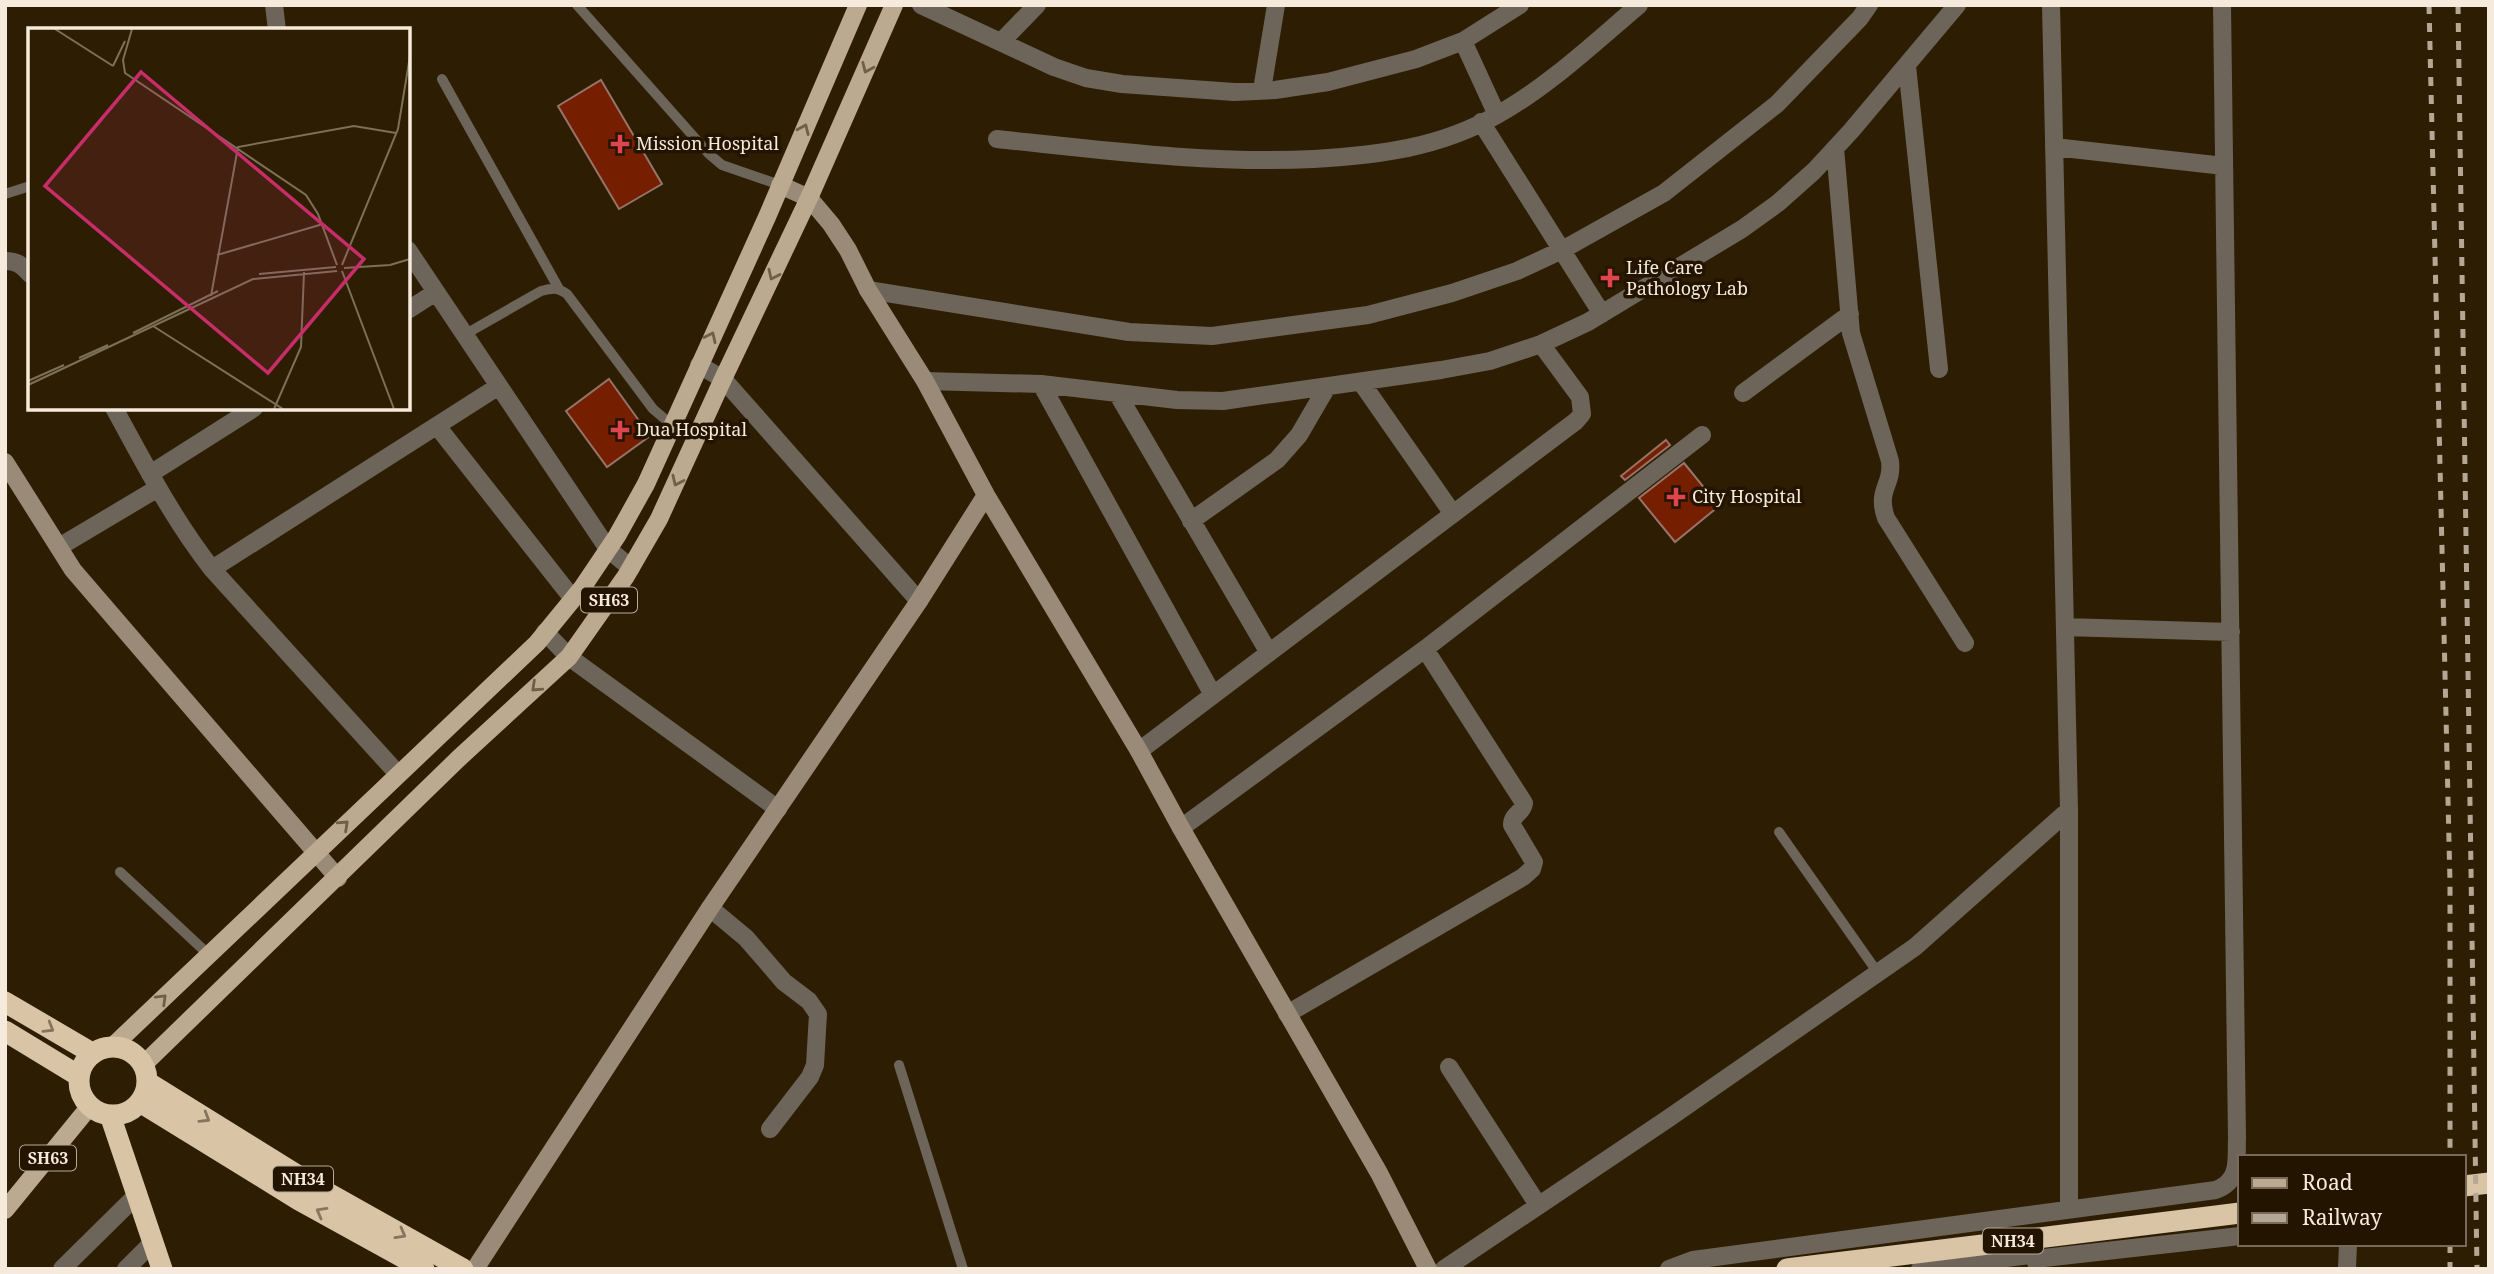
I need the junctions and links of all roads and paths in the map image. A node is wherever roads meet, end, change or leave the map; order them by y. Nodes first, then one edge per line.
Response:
1 (274, 5) edge
2 (577, 5) edge
3 (859, 5) edge
4 (894, 5) edge
5 (922, 5) edge
6 (1037, 5) edge
7 (1276, 5) edge
8 (1520, 5) edge
9 (1639, 5) edge
10 (1869, 5) edge
11 (1957, 5) edge
12 (2051, 5) edge
13 (2222, 5) edge
14 (277, 28) edge
15 (1463, 41) junction
16 (1001, 43) junction
17 (1907, 66) junction
18 (442, 79) dead end
19 (1262, 90) junction
20 (1489, 119) junction
21 (997, 139) dead end
22 (2054, 147) junction
23 (1835, 148) junction
24 (2224, 166) junction
25 (780, 185) junction
26 (28, 187) edge
27 (5, 194) edge
28 (809, 198) junction
29 (1562, 250) junction
30 (410, 253) edge
31 (5, 261) edge
32 (28, 272) edge
33 (559, 289) junction
34 (868, 290) junction
35 (436, 292) junction
36 (410, 309) edge
37 (1602, 314) junction
38 (1850, 314) junction
39 (464, 335) junction
40 (1541, 344) junction
41 (699, 365) junction
42 (1939, 369) dead end
43 (723, 379) junction
44 (925, 381) junction
45 (1361, 382) junction
46 (1041, 384) junction
47 (499, 386) junction
48 (1327, 387) junction
49 (1117, 393) junction
50 (1744, 393) dead end
51 (115, 410) edge
52 (251, 410) edge
53 (672, 425) junction
54 (437, 426) junction
55 (699, 434) junction
56 (1702, 435) dead end
57 (5, 462) edge
58 (154, 481) junction
59 (986, 495) junction
60 (1453, 514) junction
61 (1191, 521) junction
62 (59, 547) junction
63 (608, 549) junction
64 (631, 568) junction
65 (212, 569) junction
66 (573, 599) junction
67 (919, 601) junction
68 (2065, 627) junction
69 (545, 632) junction
70 (2231, 632) junction
71 (1965, 643) dead end
72 (1425, 649) junction
73 (1269, 653) junction
74 (569, 657) junction
75 (1213, 695) junction
76 (436, 737) junction
77 (1139, 751) junction
78 (458, 759) junction
79 (398, 774) junction
80 (778, 809) junction
81 (2069, 810) junction
82 (1181, 828) junction
83 (1779, 832) dead end
84 (316, 852) junction
85 (120, 872) dead end
86 (338, 878) junction
87 (710, 908) junction
88 (208, 954) junction
89 (1878, 973) junction
90 (5, 1002) edge
91 (1287, 1014) junction
92 (5, 1031) edge
93 (113, 1046) junction
94 (92, 1053) junction
95 (899, 1065) dead end
96 (1449, 1067) dead end
97 (79, 1076) junction
98 (143, 1083) junction
99 (90, 1106) junction
100 (110, 1115) junction
101 (770, 1129) dead end
102 (2489, 1183) edge
103 (2466, 1186) edge
104 (138, 1194) junction
105 (1538, 1205) junction
106 (2069, 1209) junction
107 (5, 1210) edge
108 (2238, 1213) edge
109 (2238, 1236) edge
110 (153, 1242) junction
111 (2348, 1246) edge
112 (2036, 1264) edge
113 (62, 1269) edge
114 (126, 1269) edge
115 (162, 1269) edge
116 (424, 1269) edge
117 (463, 1269) edge
118 (475, 1269) edge
119 (963, 1269) edge
120 (1428, 1269) edge
121 (1444, 1269) edge
122 (1669, 1269) edge
123 (1787, 1269) edge
124 (1920, 1269) edge
125 (2347, 1269) edge

1 - 14 street
2 - 25 lane
25 -> 3 main road, SH63
4 -> 28 main road, SH63
5 - 16 street
6 - 16 street
7 - 19 street
8 - 15 street
9 - 20 street
10 - 29 street
11 - 17 street
12 - 22 street
13 - 24 street
15 - 19 street
15 - 20 street
16 - 19 street
17 - 23 street
17 - 42 street
18 - 33 lane
20 - 21 street
20 - 29 street
22 - 24 street
22 - 68 street
23 - 37 street
23 - 38 street
24 - 70 street
25 - 28 street
41 -> 25 main road, SH63
26 - 27 lane
28 - 34 street
28 -> 43 main road, SH63
29 - 34 street
29 - 37 street
30 - 35 street
31 - 32 street
33 - 39 lane
33 - 53 lane
34 - 44 street
35 - 36 street
35 - 39 street
37 - 40 street
38 - 50 street
38 - 71 street
39 - 47 street
40 - 45 street
40 - 60 street
41 - 43 street
41 - 53 main road, SH63
43 - 55 main road, SH63
43 - 67 street
44 - 46 street
44 - 59 street
45 - 48 street
45 - 60 street
46 - 49 street
46 - 75 street
47 - 54 street
47 - 63 street
48 - 49 street
48 - 61 street
49 - 61 street
51 - 58 street
52 - 58 street
53 - 55 lane
53 - 63 main road, SH63
54 - 65 street
54 - 66 street
55 -> 64 main road, SH63
56 - 72 street
57 - 62 street
58 - 62 street
58 - 65 street
59 - 67 street
59 - 77 street
60 - 73 street
61 - 73 street
62 - 84 street
63 - 64 street
63 - 66 main road, SH63
64 - 74 main road, SH63
65 - 79 street
66 - 69 main road, SH63
67 - 80 street
68 - 70 street
68 - 81 street
69 - 74 street
69 - 76 main road, SH63
70 - 106 street
72 - 82 street
72 - 91 street
73 - 75 street
74 -> 78 main road, SH63
74 - 80 street
75 - 77 street
76 - 78 main road
76 - 79 main road, SH63
77 - 82 street
78 - 86 main road, SH63
84 -> 79 main road, SH63
80 - 87 street
81 - 89 street
81 - 106 street
82 - 91 street
83 - 89 lane
84 - 86 street
84 - 88 main road, SH63
85 - 88 lane
86 - 98 main road, SH63
87 - 101 street
87 - 118 street
93 -> 88 main road, SH63
89 - 105 street
90 -> 94 highway
91 - 120 street
92 - 97 highway
93 - 94 highway
93 - 98 highway, NH34
94 - 97 highway
95 - 119 lane
96 - 105 street
97 - 99 highway
98 - 100 highway
116 -> 98 highway, NH34
98 -> 117 highway, NH34
99 - 100 highway
99 - 107 main road, SH63
100 - 104 highway
102 - 103 highway
104 - 110 highway
104 - 113 street
105 - 121 street
106 - 122 street
108 - 123 highway, NH34
109 - 112 street
110 - 114 street
110 - 115 highway
111 - 125 street
112 - 124 street

